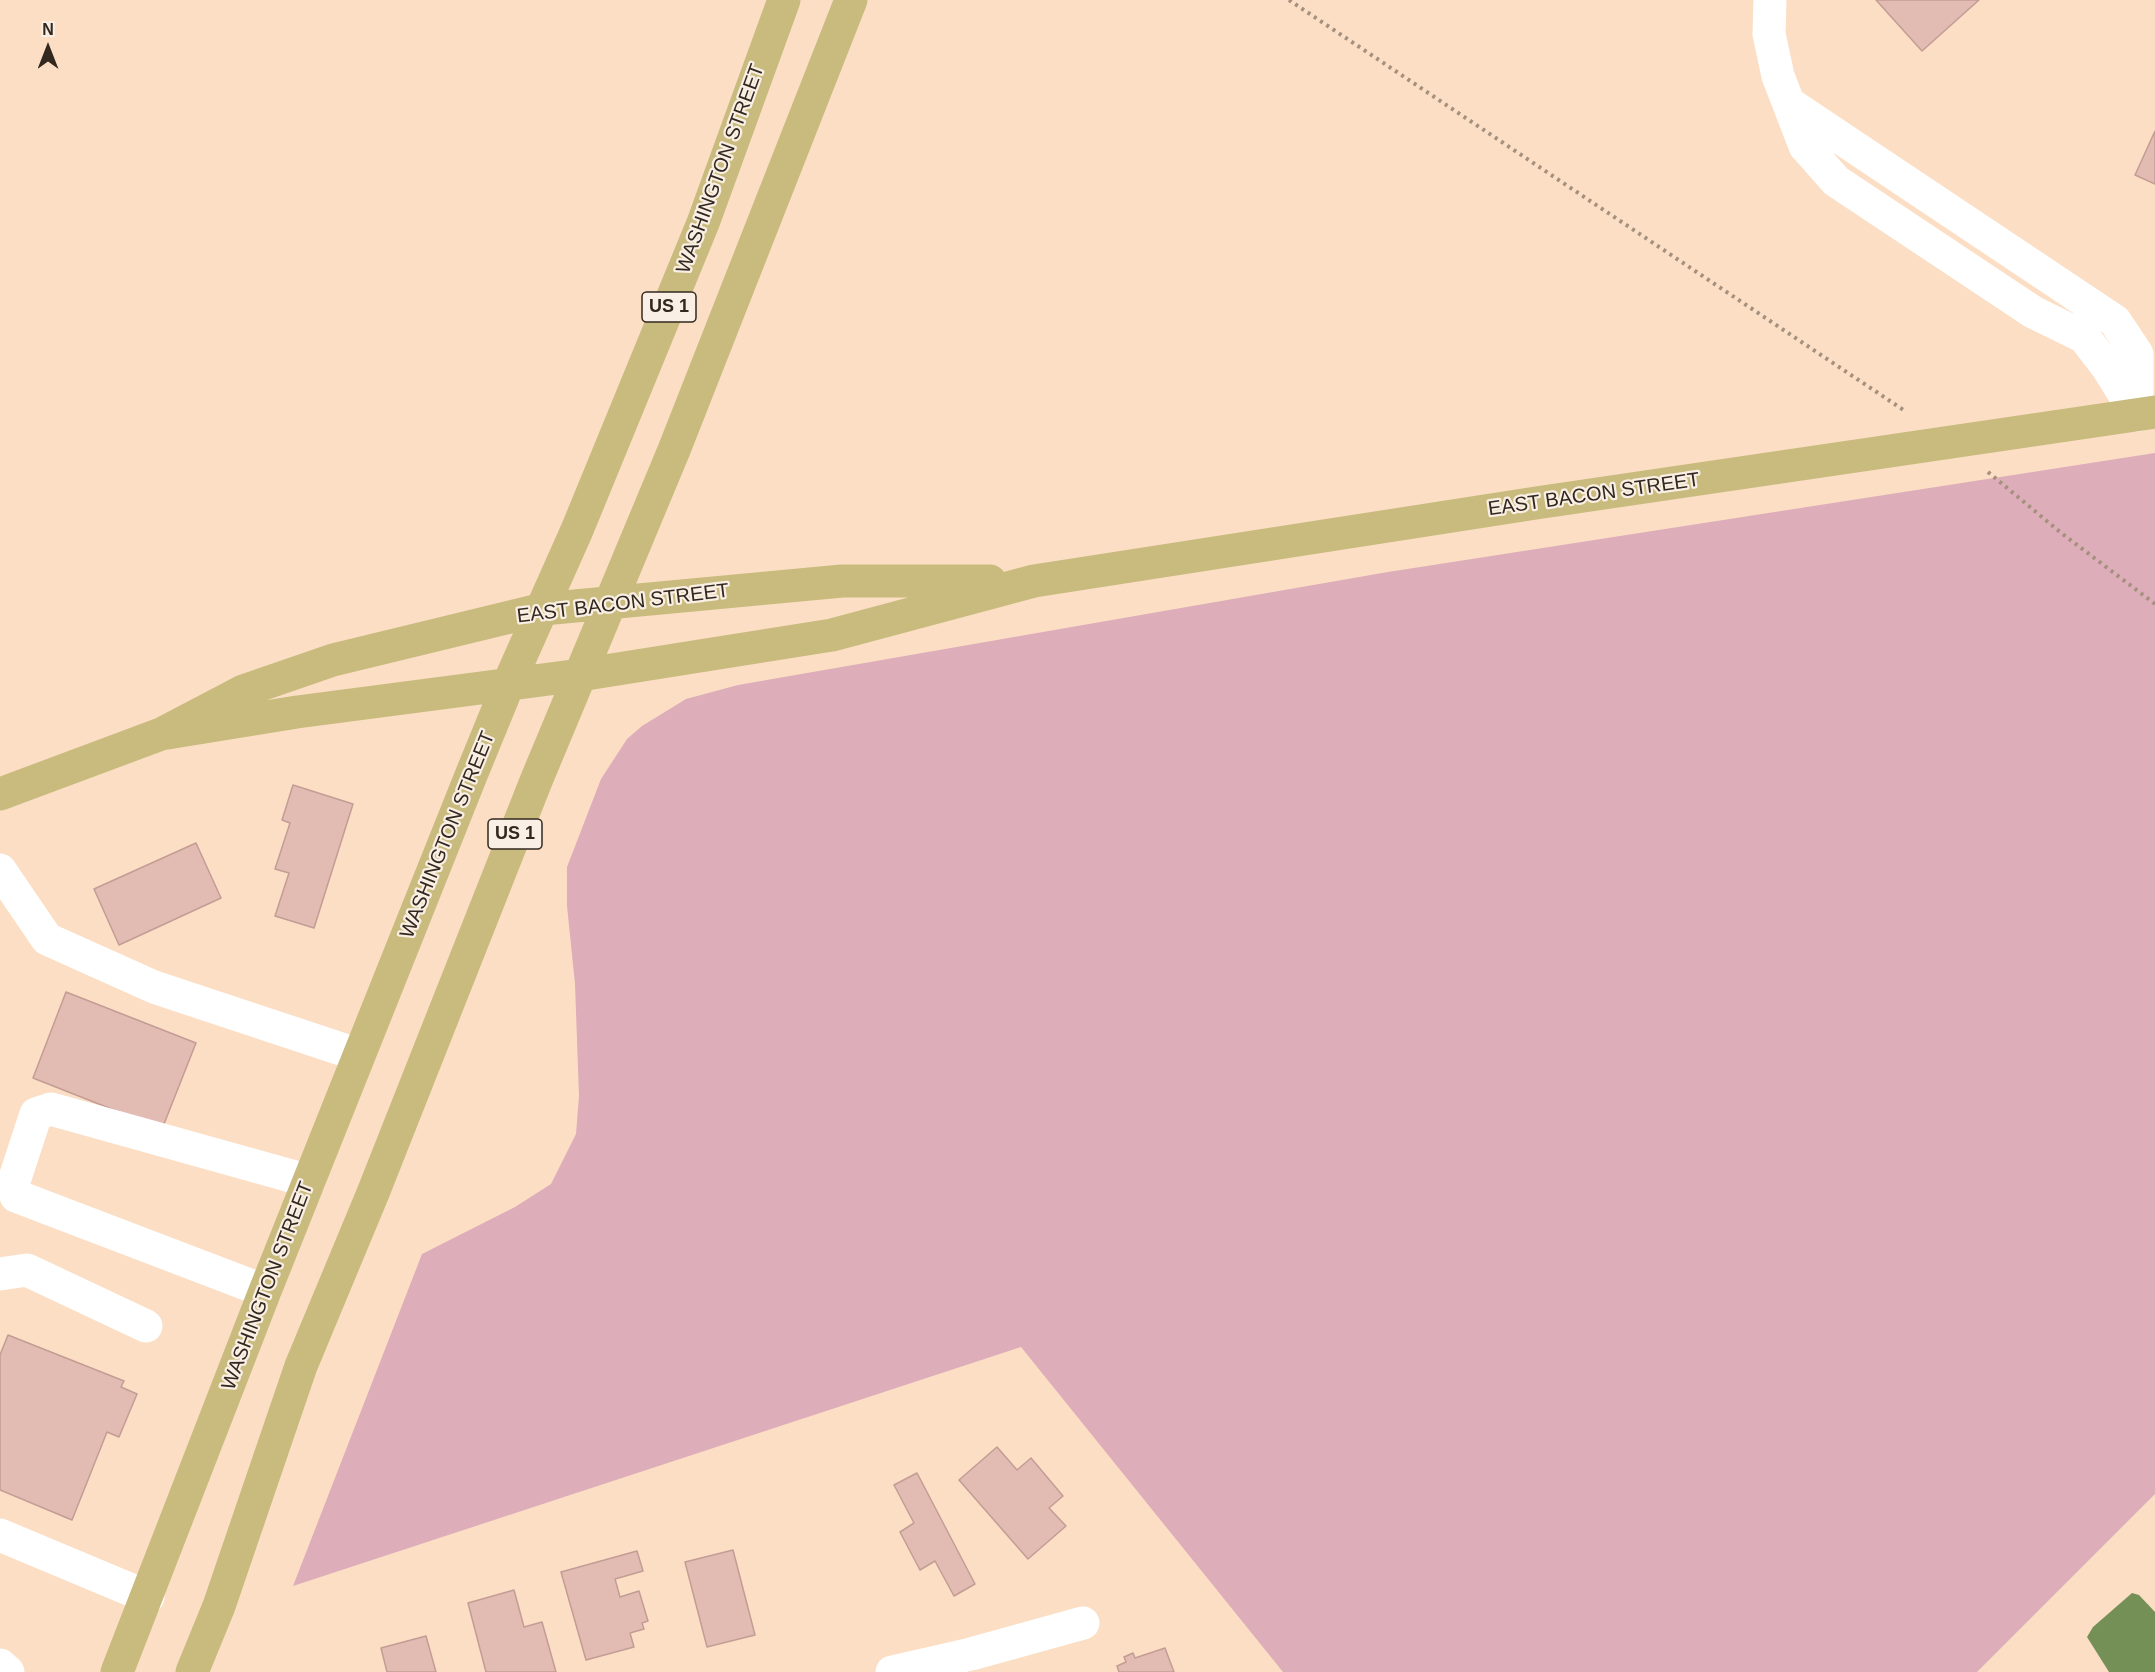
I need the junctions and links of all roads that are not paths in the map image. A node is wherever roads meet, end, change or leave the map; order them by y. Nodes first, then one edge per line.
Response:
1 (784, 0) edge
2 (851, 0) edge
3 (1770, 0) edge
4 (2146, 413) edge
5 (1034, 580) junction
6 (610, 602) junction
7 (543, 609) junction
8 (580, 675) junction
9 (508, 685) junction
10 (160, 734) junction
11 (0, 794) edge
12 (0, 870) edge
13 (359, 1055) junction
14 (309, 1181) junction
15 (0, 1274) edge
16 (266, 1291) junction
17 (146, 1326) dead end
18 (0, 1535) edge
19 (148, 1597) junction
20 (1083, 1623) dead end
21 (0, 1665) edge
22 (8, 1672) edge
23 (117, 1672) edge
24 (192, 1672) edge
25 (892, 1672) edge

1 - 7 main road, WASHINGTON STREET / US 1
2 - 6 main road, US 1
3 - 4 street
4 - 5 main road, EAST BACON STREET
5 - 6 main road, EAST BACON STREET
5 - 8 main road, EAST BACON STREET
6 - 7 main road, EAST BACON STREET
6 - 8 main road, US 1
7 - 9 main road, WASHINGTON STREET / US 1
7 - 10 main road, EAST BACON STREET
8 - 9 main road, EAST BACON STREET
8 - 24 main road, US 1
9 - 10 main road, EAST BACON STREET
9 - 13 main road, WASHINGTON STREET / US 1
10 - 11 main road, EAST BACON STREET
12 - 13 street
13 - 14 main road, WASHINGTON STREET / US 1
14 - 16 main road, WASHINGTON STREET / US 1
14 - 16 street
15 - 17 street
16 - 19 main road, WASHINGTON STREET / US 1
18 - 19 street
19 - 23 main road, WASHINGTON STREET / US 1
20 - 25 street
21 - 22 street

